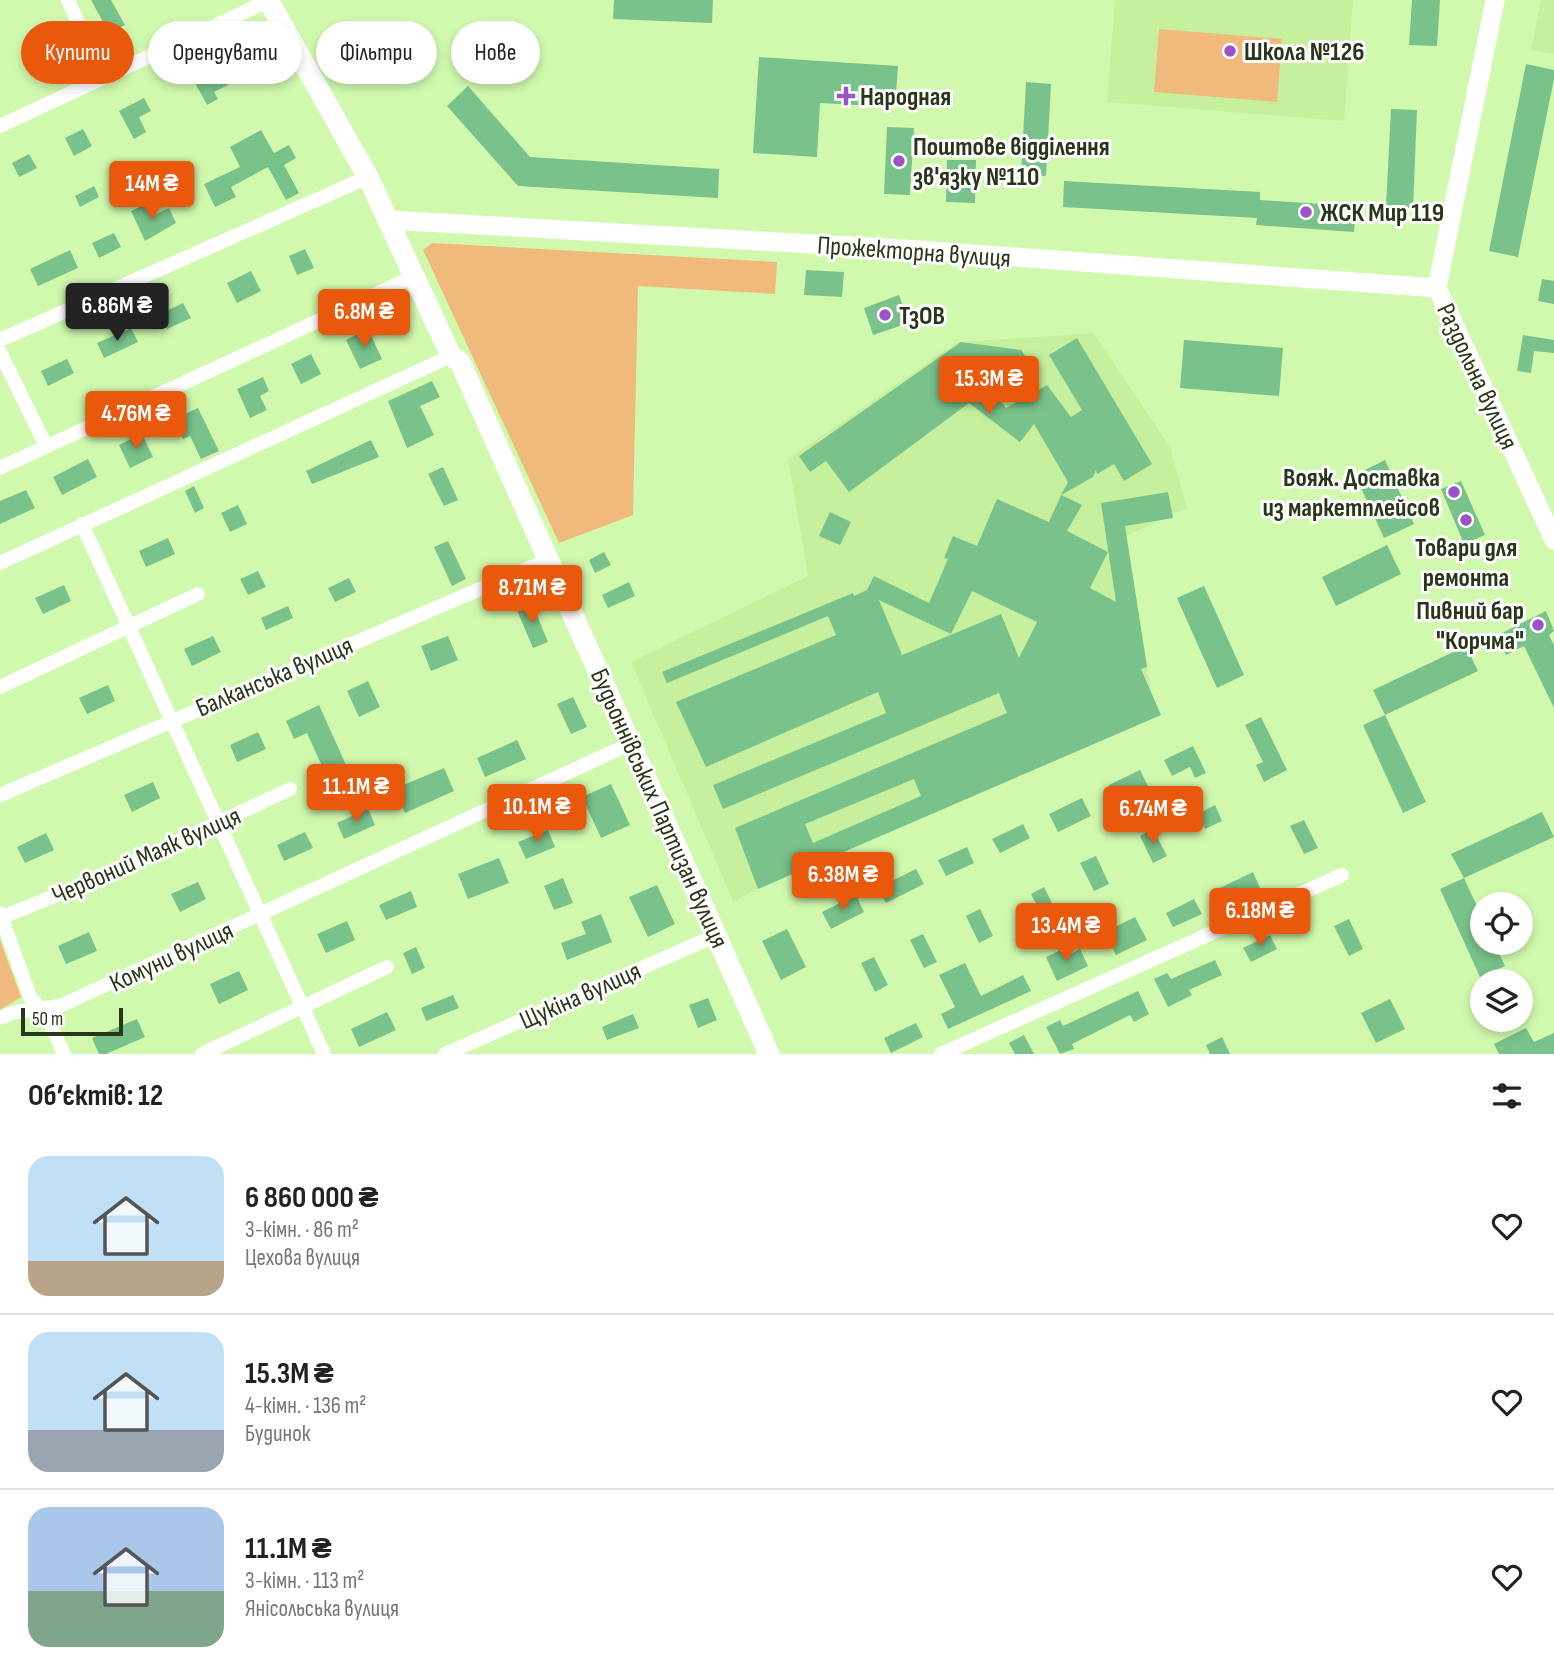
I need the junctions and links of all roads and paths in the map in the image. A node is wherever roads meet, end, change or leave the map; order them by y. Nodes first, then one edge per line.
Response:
1 (68, 0) edge
2 (268, 0) edge
3 (1496, 0) edge
4 (77, 21) edge
5 (134, 62) edge
6 (87, 84) edge
7 (0, 126) edge
8 (368, 177) junction
9 (389, 220) junction
10 (415, 276) junction
11 (1437, 288) junction
12 (0, 341) edge
13 (0, 352) edge
14 (451, 355) junction
15 (47, 446) junction
16 (0, 468) edge
17 (82, 524) junction
18 (1554, 540) edge
19 (550, 559) junction
20 (0, 563) edge
21 (198, 594) dead end
22 (128, 627) junction
23 (0, 687) edge
24 (169, 721) junction
25 (632, 743) junction
26 (290, 789) dead end
27 (0, 794) edge
28 (219, 824) junction
29 (1342, 876) dead end
30 (261, 915) junction
31 (1, 916) edge
32 (715, 936) junction
33 (387, 967) dead end
34 (302, 1007) junction
35 (41, 1008) junction
36 (0, 1018) edge
37 (64, 1054) edge
38 (202, 1054) edge
39 (324, 1054) edge
40 (445, 1054) edge
41 (769, 1054) edge
42 (941, 1054) edge

1 - 4 street
2 - 5 street
2 - 8 main road, Будьоннівських Партизан вулиця
3 - 11 street, Раздольна вулиця
6 - 7 street
8 - 9 main road, Будьоннівських Партизан вулиця
8 - 12 street
9 - 10 main road, Будьоннівських Партизан вулиця
9 - 11 street, Прожекторна вулиця
10 - 14 main road, Будьоннівських Партизан вулиця
10 - 15 street
11 - 18 street, Раздольна вулиця
13 - 15 street
14 - 17 street
14 - 19 main road, Будьоннівських Партизан вулиця
15 - 16 street
17 - 20 street
17 - 22 street
19 - 24 street, Балканська вулиця
19 - 25 main road, Будьоннівських Партизан вулиця
21 - 22 street
22 - 23 street
22 - 24 street
24 - 27 street, Балканська вулиця
24 - 28 street
25 - 30 street, Комуни вулиця
25 - 32 main road, Будьоннівських Партизан вулиця
26 - 28 street, Червоний Маяк вулиця
28 - 30 street
28 - 31 street, Червоний Маяк вулиця
29 - 42 street
30 - 34 street
30 - 35 street, Комуни вулиця
31 - 35 street
32 - 40 street, Щукіна вулиця
32 - 41 main road, Будьоннівських Партизан вулиця
33 - 34 street
34 - 38 street
34 - 39 street
35 - 36 street, Комуни вулиця
35 - 37 street

